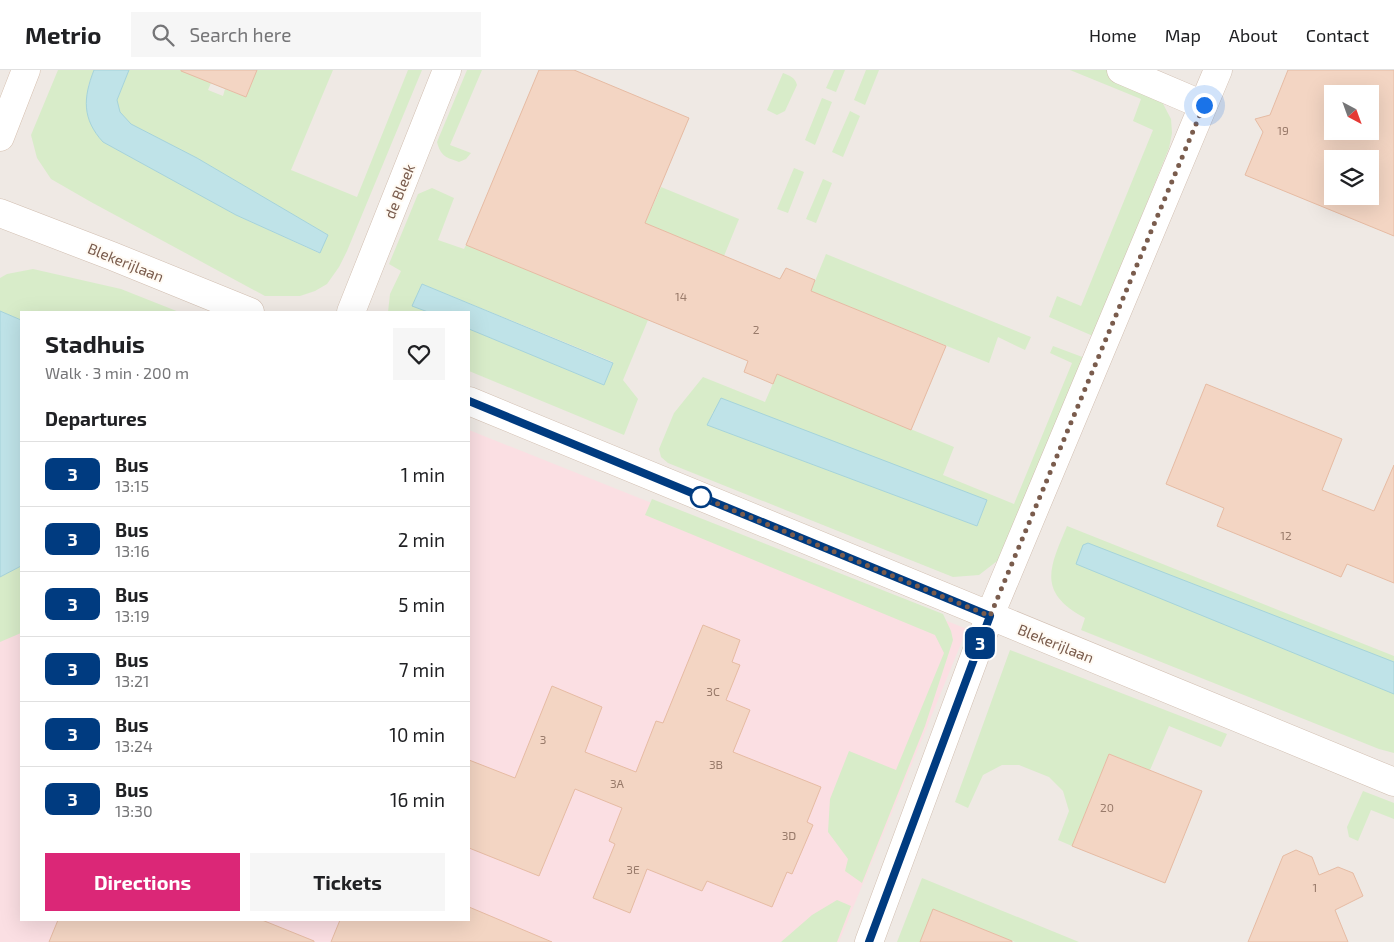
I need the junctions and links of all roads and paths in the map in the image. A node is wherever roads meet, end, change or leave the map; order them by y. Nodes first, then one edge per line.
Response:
1 (26, 70) edge
2 (447, 70) edge
3 (1121, 70) edge
4 (1218, 70) edge
5 (1204, 105) junction
6 (0, 137) edge
7 (0, 213) edge
8 (248, 311) edge
9 (350, 311) edge
10 (470, 401) edge
11 (990, 616) junction
12 (1394, 782) edge
13 (869, 942) edge

1 - 6 street
2 - 9 street, de Bleek
3 - 5 street
4 - 5 street
5 - 11 street
7 - 8 street, Blekerijlaan
10 - 11 street, Blekerijlaan
11 - 12 street, Blekerijlaan
11 - 13 street

